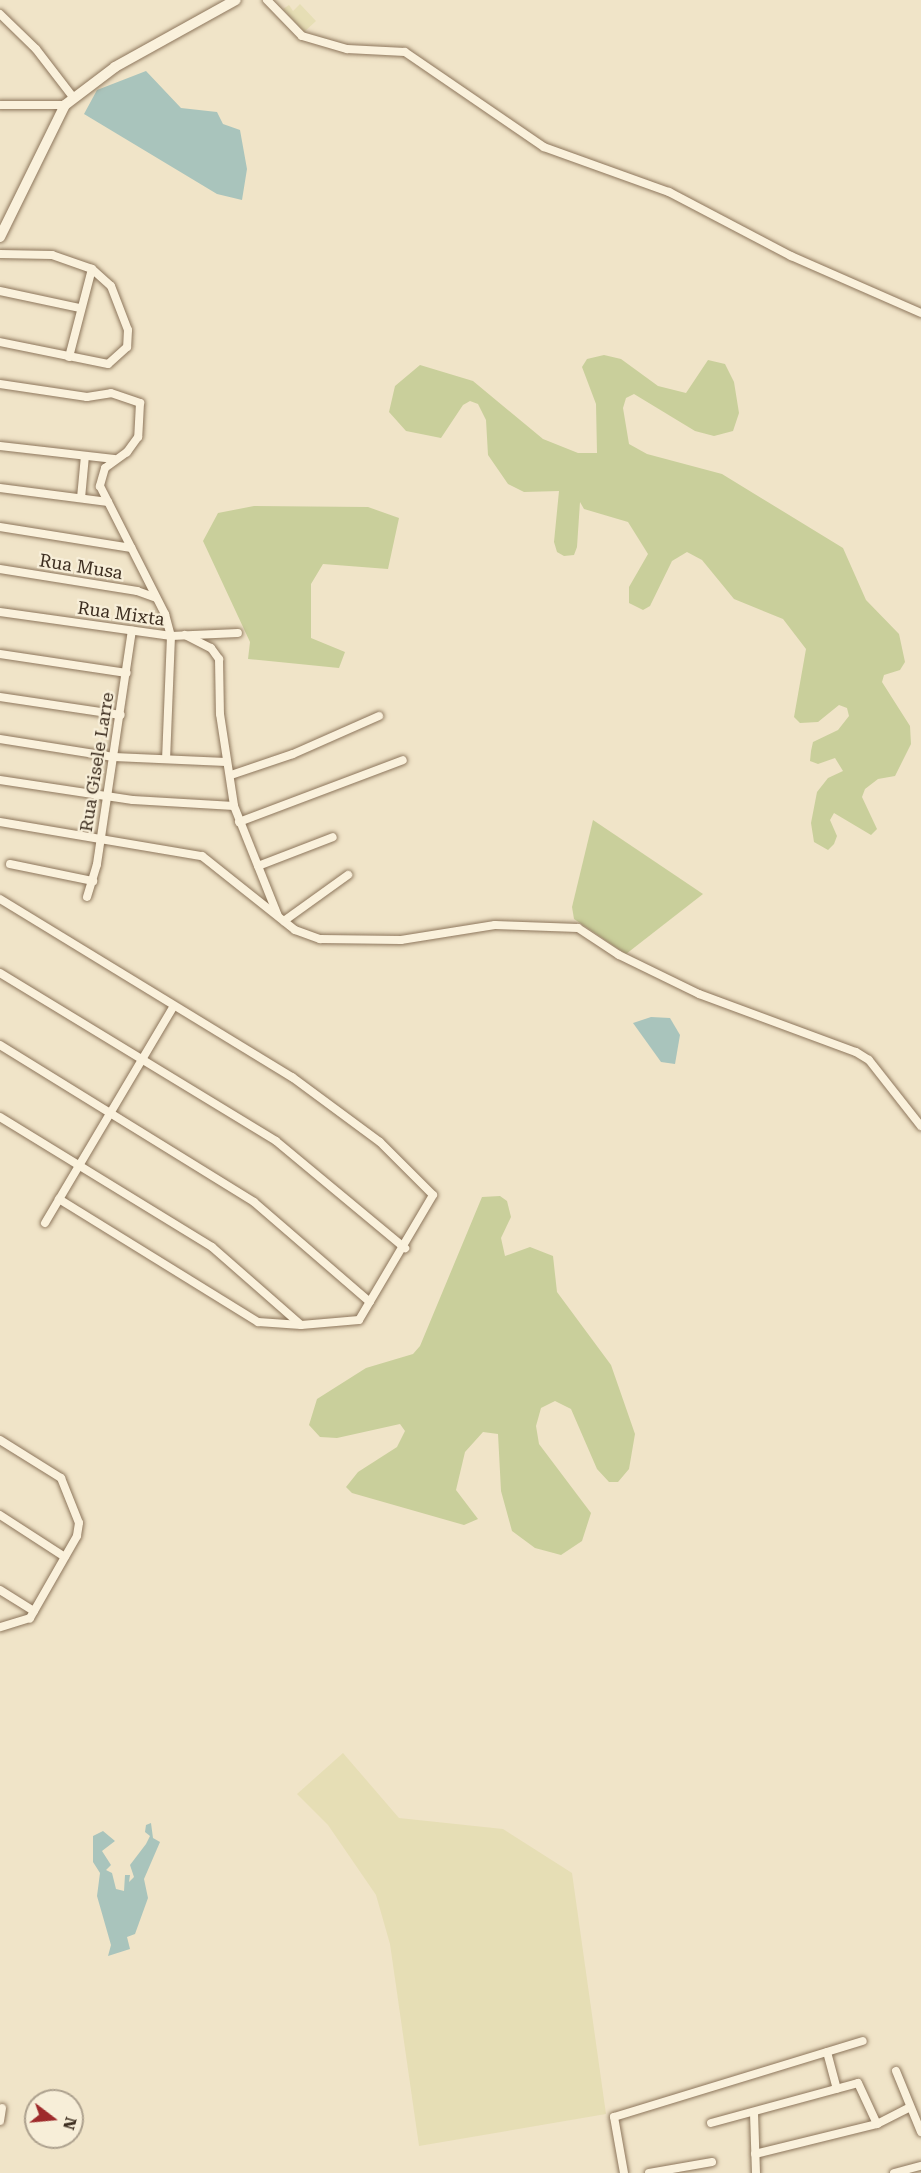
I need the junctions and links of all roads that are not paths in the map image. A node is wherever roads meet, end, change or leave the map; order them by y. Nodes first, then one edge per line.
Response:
1 (236, 0) edge
2 (267, 0) edge
3 (0, 14) edge
4 (69, 101) junction
5 (0, 105) edge
6 (0, 237) edge
7 (0, 254) edge
8 (92, 269) junction
9 (0, 291) edge
10 (80, 308) junction
11 (921, 313) edge
12 (0, 342) edge
13 (69, 357) junction
14 (0, 384) edge
15 (0, 446) edge
16 (85, 456) junction
17 (114, 459) junction
18 (0, 488) edge
19 (81, 498) junction
20 (108, 502) junction
21 (0, 526) edge
22 (131, 548) junction
23 (0, 569) edge
24 (156, 598) junction
25 (0, 612) edge
26 (132, 631) junction
27 (238, 633) dead end
28 (185, 635) junction
29 (171, 636) junction
30 (0, 654) edge
31 (127, 673) junction
32 (0, 697) edge
33 (121, 715) junction
34 (379, 716) dead end
35 (0, 739) edge
36 (114, 757) junction
37 (166, 758) junction
38 (403, 760) dead end
39 (226, 762) junction
40 (231, 775) junction
41 (0, 780) edge
42 (108, 796) junction
43 (234, 806) junction
44 (0, 822) edge
45 (239, 822) junction
46 (333, 837) dead end
47 (100, 838) junction
48 (10, 864) dead end
49 (258, 866) junction
50 (348, 875) dead end
51 (93, 881) junction
52 (87, 897) dead end
53 (0, 899) edge
54 (281, 920) junction
55 (0, 973) edge
56 (174, 1006) junction
57 (0, 1045) edge
58 (142, 1061) junction
59 (111, 1112) junction
60 (0, 1118) edge
61 (921, 1126) edge
62 (79, 1165) junction
63 (59, 1199) junction
64 (45, 1222) dead end
65 (405, 1248) junction
66 (370, 1302) junction
67 (302, 1325) junction
68 (0, 1440) edge
69 (0, 1515) edge
70 (65, 1557) junction
71 (0, 1590) edge
72 (34, 1611) junction
73 (0, 1626) edge
74 (863, 2041) dead end
75 (827, 2052) junction
76 (896, 2071) dead end
77 (837, 2089) junction
78 (2, 2108) dead end
79 (908, 2108) junction
80 (753, 2113) junction
81 (0, 2121) edge
82 (711, 2123) dead end
83 (877, 2124) junction
84 (921, 2132) edge
85 (755, 2154) junction
86 (712, 2162) dead end
87 (921, 2166) edge
88 (624, 2173) edge
89 (649, 2173) edge
90 (756, 2173) edge
91 (894, 2173) edge

1 - 4 main road
2 - 11 street
3 - 4 street
4 - 5 street
4 - 6 main road
7 - 8 street
8 - 10 street
8 - 13 street
9 - 10 street
10 - 13 street
12 - 13 street
14 - 17 street
15 - 16 street
16 - 17 street
16 - 19 street
17 - 20 street
18 - 19 street
19 - 20 street
20 - 22 street
21 - 22 street
22 - 24 street
23 - 24 street, Rua Musa
24 - 29 street
25 - 26 street, Rua Mixta
26 - 29 street, Rua Mixta
26 - 31 street, Rua Gisele Larre
27 - 28 street, Rua Mixta
28 - 29 street, Rua Mixta
28 - 39 street
29 - 37 street
30 - 31 street
31 - 33 street, Rua Gisele Larre
32 - 33 street
33 - 36 street, Rua Gisele Larre
34 - 40 street
35 - 36 street
36 - 37 street
36 - 42 street, Rua Gisele Larre
37 - 39 street
38 - 45 street
39 - 40 street
40 - 43 street
41 - 42 street
42 - 43 street
42 - 47 street, Rua Gisele Larre
43 - 45 street
44 - 47 street
45 - 49 street
46 - 49 street
47 - 51 street, Rua Gisele Larre
47 - 54 street
48 - 51 street
49 - 54 street
50 - 54 street
51 - 52 street, Rua Gisele Larre
53 - 56 street
54 - 61 street
55 - 58 street
56 - 58 street
56 - 65 street
57 - 59 street
58 - 59 street
58 - 65 street
59 - 62 street
59 - 66 street
60 - 62 street
62 - 63 street
62 - 67 street
63 - 64 street
63 - 67 street
65 - 66 street
66 - 67 street
68 - 70 street
69 - 70 street
70 - 72 street
71 - 72 street
72 - 73 street
74 - 75 street
75 - 77 street
75 - 88 street
76 - 79 street
77 - 80 street
77 - 83 street
78 - 81 street
79 - 83 street
79 - 84 street
80 - 82 street
80 - 85 street
83 - 85 street
85 - 90 street
86 - 89 street
87 - 91 street

